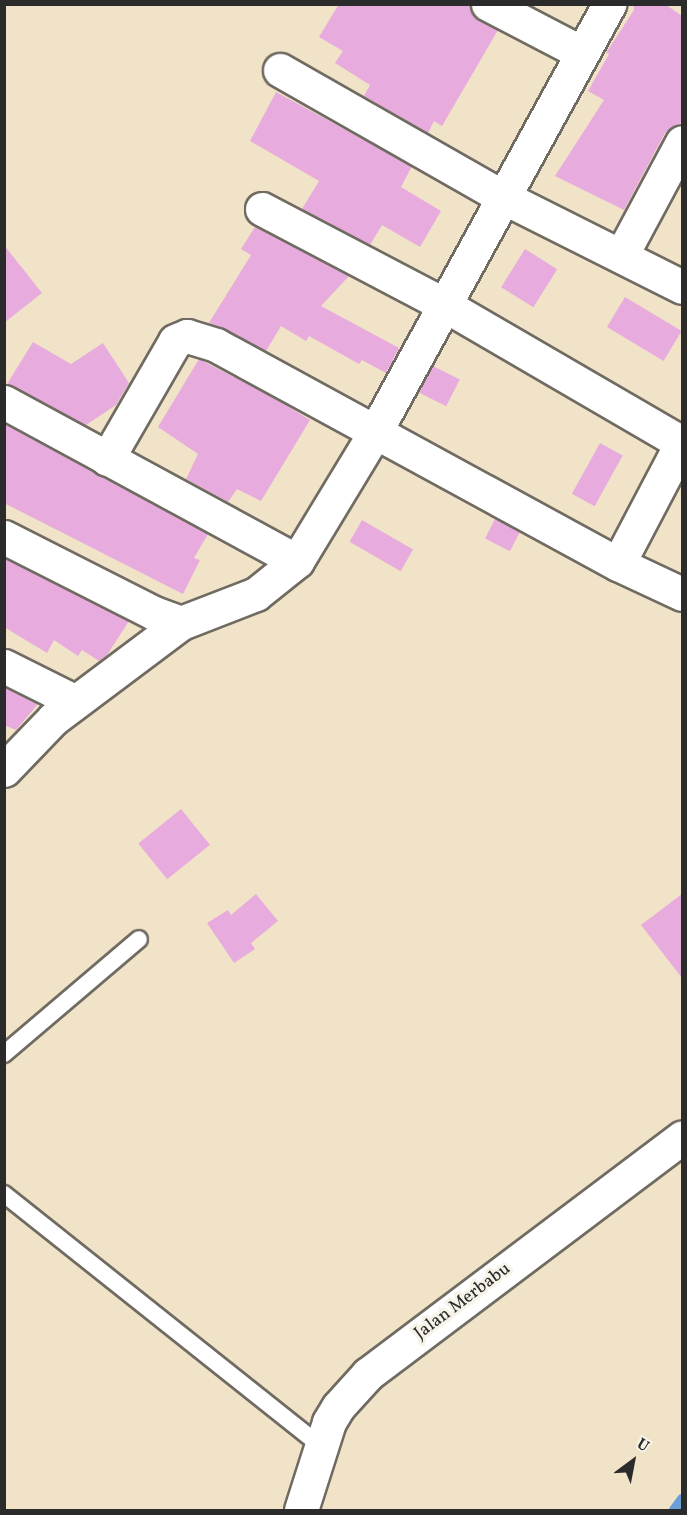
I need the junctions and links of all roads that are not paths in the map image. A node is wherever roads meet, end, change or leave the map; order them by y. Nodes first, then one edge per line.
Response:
1 (488, 4) edge
2 (609, 4) edge
3 (582, 53) junction
4 (280, 70) dead end
5 (682, 142) edge
6 (503, 197) junction
7 (262, 209) dead end
8 (621, 256) junction
9 (682, 287) edge
10 (443, 304) junction
11 (4, 402) edge
12 (375, 432) junction
13 (682, 442) edge
14 (107, 459) junction
15 (4, 537) edge
16 (297, 561) junction
17 (618, 564) junction
18 (682, 594) edge
19 (181, 623) junction
20 (4, 666) edge
21 (76, 702) junction
22 (4, 770) edge
23 (139, 939) dead end
24 (4, 1054) edge
25 (682, 1137) edge
26 (4, 1194) edge
27 (320, 1445) junction
28 (301, 1510) edge

1 - 3 street
2 - 3 street
3 - 6 street
4 - 6 street
5 - 8 street
6 - 8 street
6 - 10 street
7 - 10 street
8 - 9 street
10 - 12 street
10 - 13 street
11 - 14 street
12 - 14 street
12 - 16 street
12 - 17 street
13 - 17 street
14 - 16 street
15 - 19 street
16 - 19 street
17 - 18 street
19 - 21 street
20 - 21 street
21 - 22 street
23 - 24 lane
25 - 27 street, Jalan Merbabu
26 - 27 lane
27 - 28 street, Jalan Merbabu

